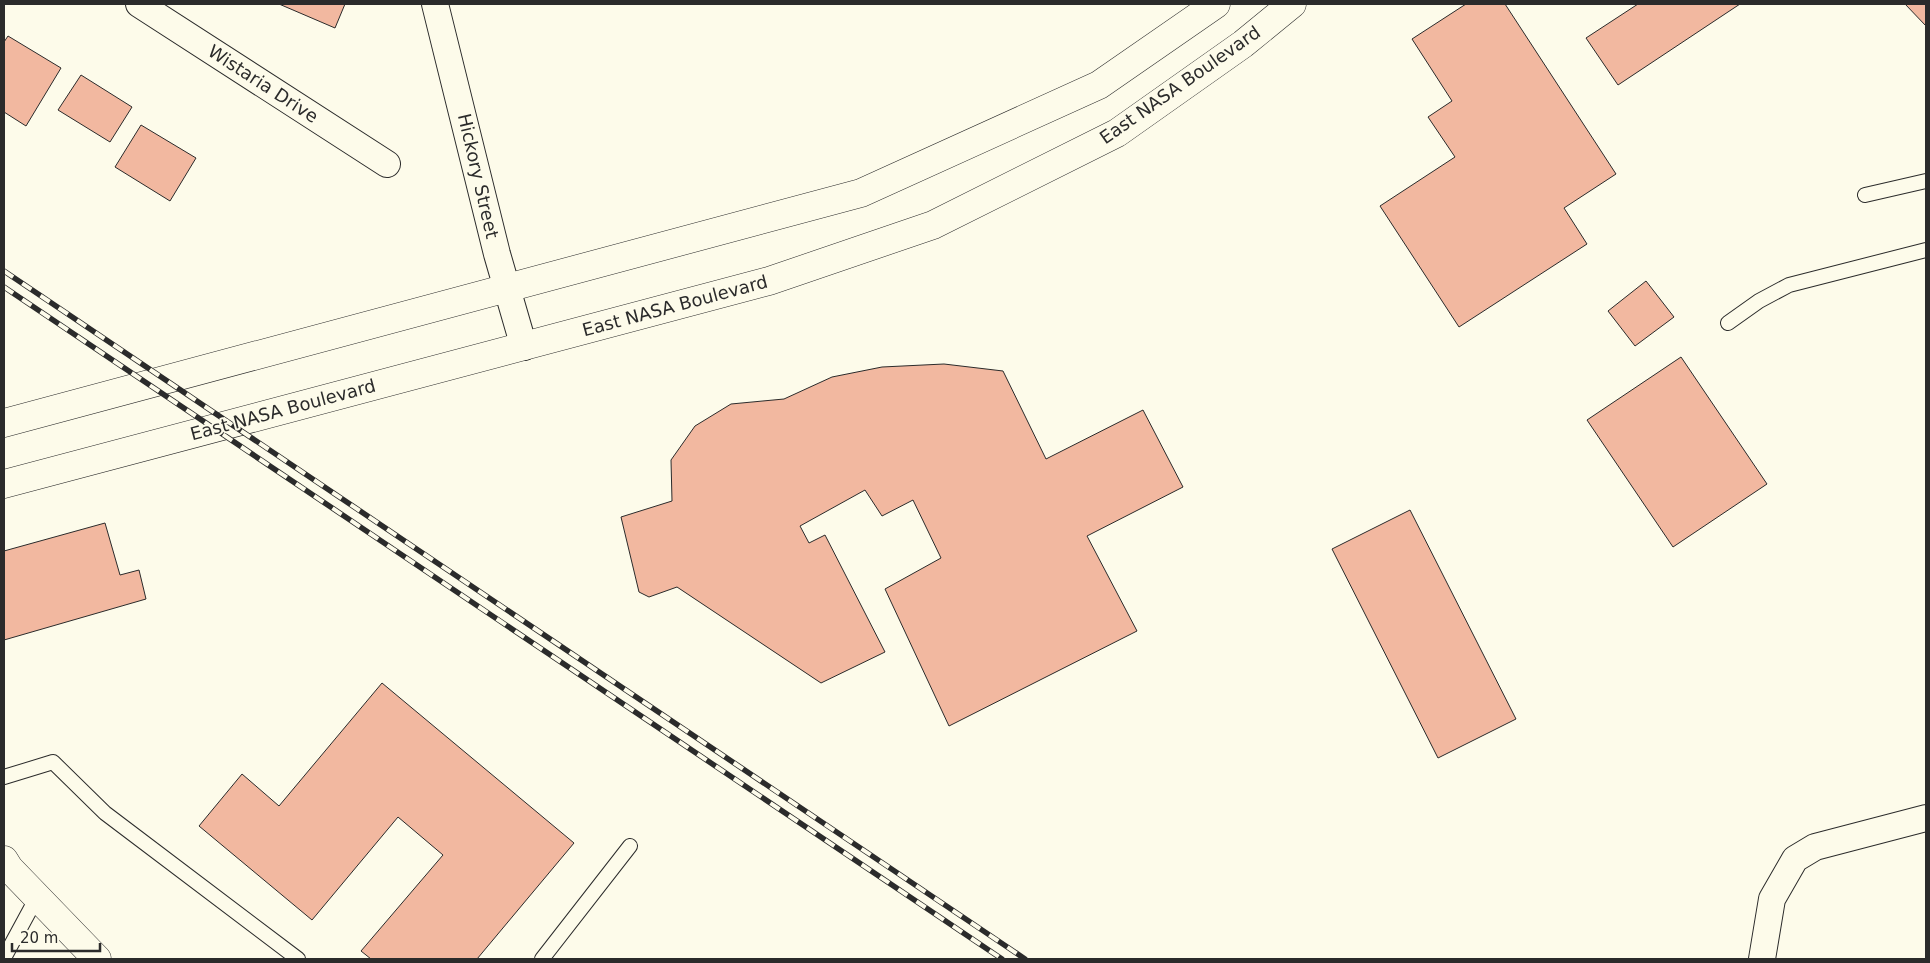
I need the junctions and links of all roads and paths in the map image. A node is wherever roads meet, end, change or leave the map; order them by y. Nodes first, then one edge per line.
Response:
1 (139, 4) edge
2 (435, 4) edge
3 (1216, 4) edge
4 (1292, 4) edge
5 (387, 164) dead end
6 (1926, 180) edge
7 (1865, 195) dead end
8 (1926, 250) edge
9 (506, 288) junction
10 (1728, 323) dead end
11 (524, 347) junction
12 (4, 423) edge
13 (4, 484) edge
14 (4, 777) edge
15 (1926, 818) edge
16 (630, 846) dead end
17 (4, 860) edge
18 (37, 897) junction
19 (4, 958) edge
20 (97, 959) edge
21 (298, 959) edge
22 (542, 959) edge
23 (1762, 959) edge

1 - 5 street, Wistaria Drive
2 - 9 street, Hickory Street
3 - 9 main road
4 - 11 main road, East NASA Boulevard
6 - 7 lane
8 - 10 lane
9 - 11 street, Hickory Street
9 - 12 main road
11 - 13 main road, East NASA Boulevard
14 - 21 lane
15 - 23 street
16 - 22 lane
17 - 18 main road
18 - 19 lane
18 - 20 main road

